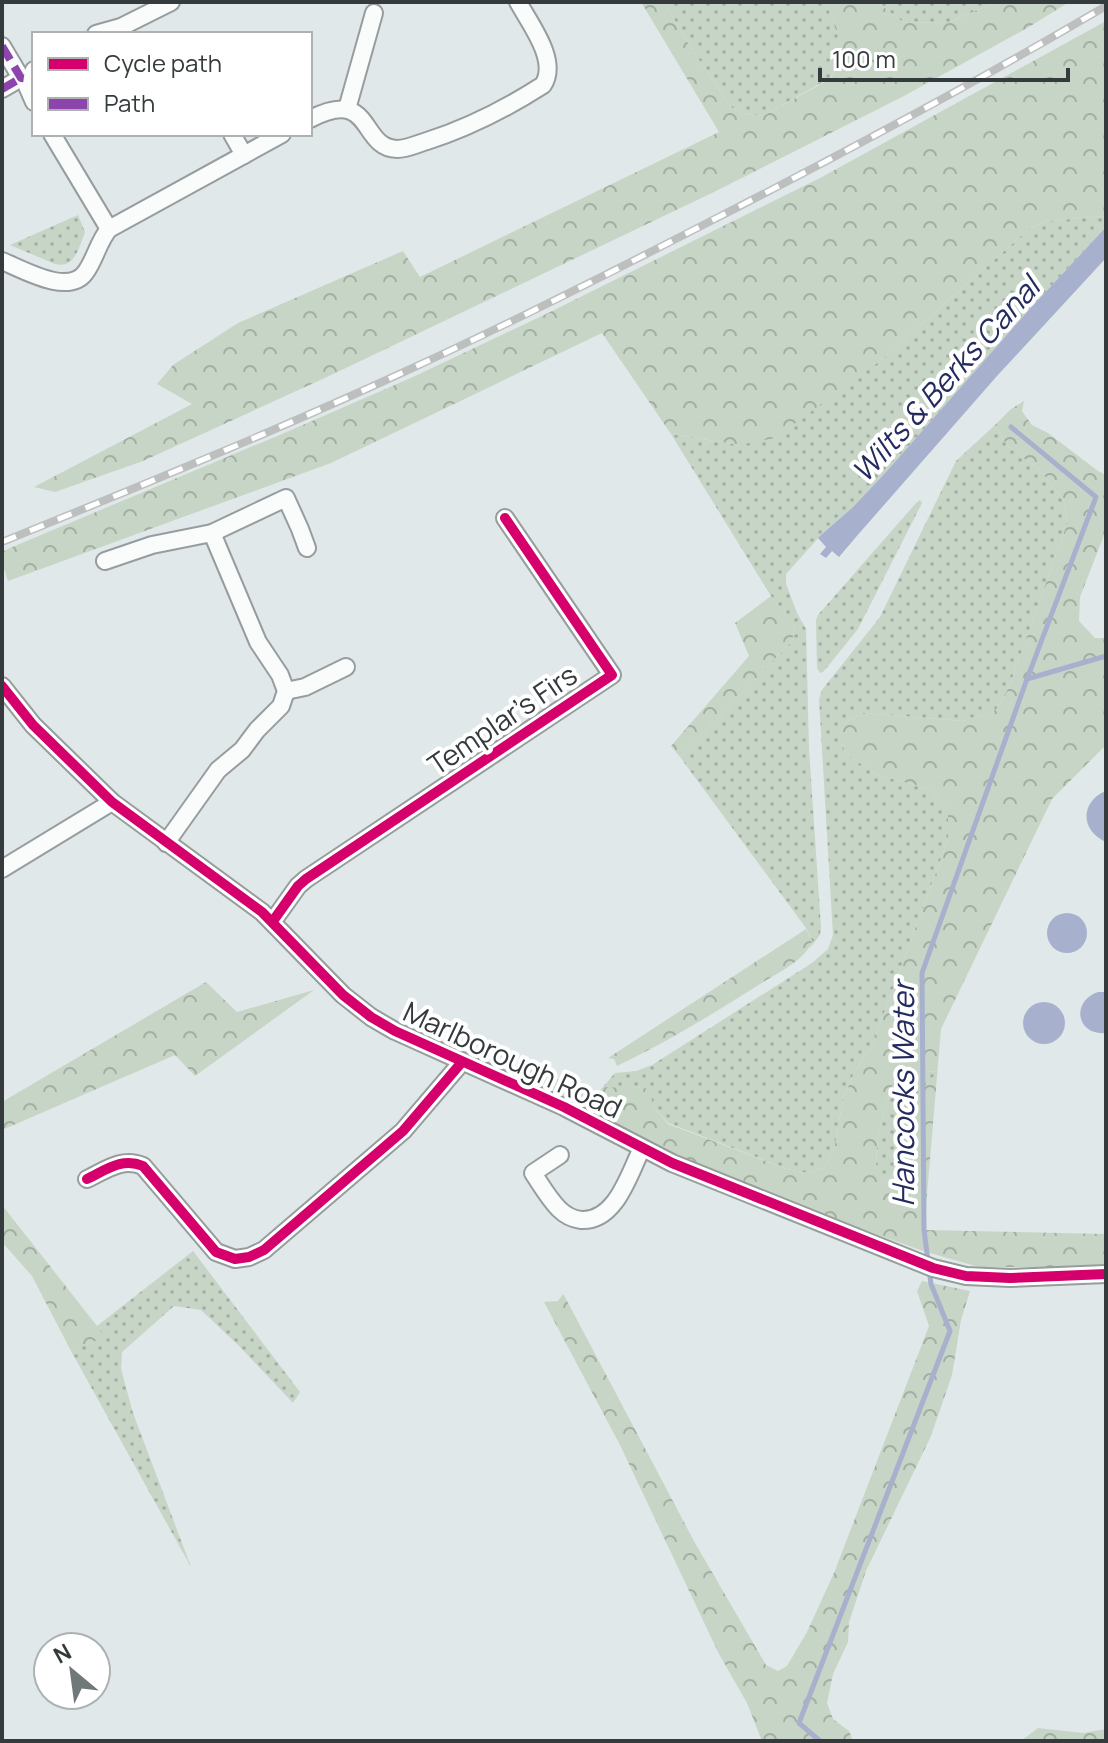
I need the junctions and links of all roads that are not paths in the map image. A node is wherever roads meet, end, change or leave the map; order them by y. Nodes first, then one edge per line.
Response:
1 (171, 2) edge
2 (518, 2) edge
3 (374, 13) dead end
4 (103, 32) edge
5 (2, 46) edge
6 (28, 76) edge
7 (2, 89) edge
8 (32, 97) edge
9 (347, 109) junction
10 (312, 118) edge
11 (53, 136) edge
12 (233, 136) edge
13 (278, 136) edge
14 (244, 155) junction
15 (109, 229) junction
16 (2, 261) edge
17 (505, 518) dead end
18 (212, 533) junction
19 (307, 548) dead end
20 (105, 561) dead end
21 (346, 667) dead end
22 (2, 686) edge
23 (286, 691) junction
24 (112, 802) junction
25 (166, 843) junction
26 (2, 869) edge
27 (273, 921) junction
28 (462, 1062) junction
29 (642, 1148) junction
30 (560, 1155) dead end
31 (87, 1179) dead end
32 (1106, 1274) edge

1 - 4 street
2 - 9 street
3 - 9 street
5 - 6 street
6 - 7 street
6 - 8 street
9 - 10 street
11 - 15 street
12 - 14 street
13 - 14 street
14 - 15 street
15 - 16 street
17 - 27 street, Templar's Firs
18 - 19 street
18 - 20 street
18 - 23 street
21 - 23 street
22 - 24 street, Marlborough Road
23 - 25 street
24 - 25 street, Marlborough Road
24 - 26 street
25 - 27 street, Marlborough Road
27 - 28 street, Marlborough Road
28 - 29 street, Marlborough Road
28 - 31 street
29 - 30 street
29 - 32 street, Marlborough Road

